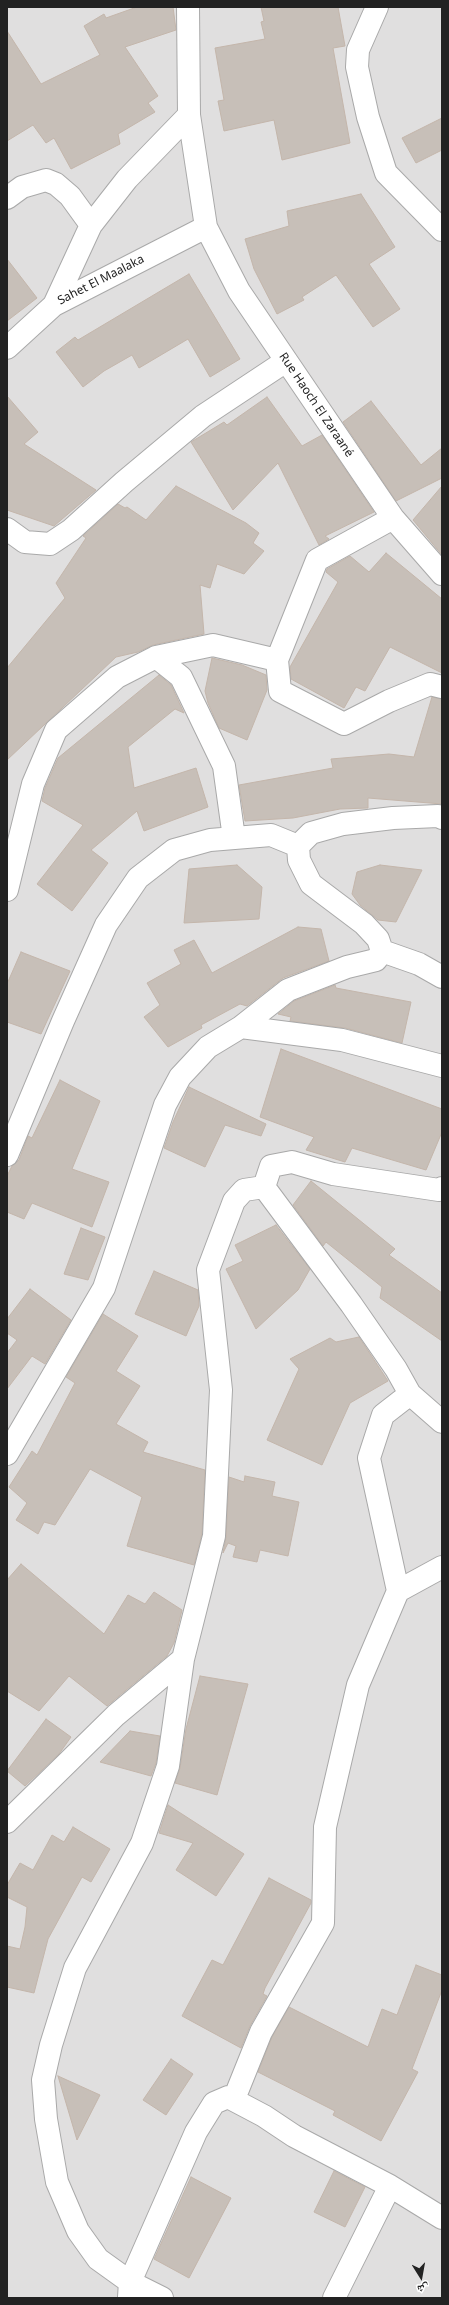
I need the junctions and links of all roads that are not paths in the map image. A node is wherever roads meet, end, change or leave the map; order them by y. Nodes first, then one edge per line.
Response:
1 (188, 7) edge
2 (377, 7) edge
3 (189, 115) junction
4 (7, 198) edge
5 (91, 225) junction
6 (206, 227) junction
7 (442, 230) edge
8 (54, 305) junction
9 (7, 348) edge
10 (286, 361) junction
11 (393, 518) junction
12 (7, 529) edge
13 (442, 574) edge
14 (156, 657) junction
15 (277, 660) junction
16 (442, 687) edge
17 (442, 818) edge
18 (234, 838) junction
19 (298, 846) junction
20 (7, 890) edge
21 (382, 951) junction
22 (442, 977) edge
23 (241, 1027) junction
24 (442, 1066) edge
25 (7, 1155) edge
26 (264, 1188) junction
27 (442, 1188) edge
28 (410, 1394) junction
29 (442, 1422) edge
30 (7, 1454) edge
31 (442, 1568) edge
32 (398, 1592) junction
33 (183, 1659) junction
34 (7, 1822) edge
35 (234, 2099) junction
36 (390, 2186) junction
37 (442, 2218) edge
38 (130, 2290) edge
39 (162, 2298) edge
40 (334, 2298) edge

1 - 3 street, Rue Haoch El Zaraané
2 - 7 street
3 - 5 street, Sahet El Maalaka
3 - 6 street, Rue Haoch El Zaraané
4 - 5 street
5 - 8 street, Sahet El Maalaka
6 - 8 street, Sahet El Maalaka
6 - 10 street, Rue Haoch El Zaraané
8 - 9 street
10 - 11 street, Rue Haoch El Zaraané
10 - 12 street
11 - 13 street, Rue Haoch El Zaraané
11 - 15 street
14 - 15 street
14 - 18 street
14 - 20 street
15 - 16 street
17 - 19 street
18 - 19 street
18 - 25 street
19 - 21 street
21 - 22 street
21 - 23 street
23 - 24 street
23 - 30 street
26 - 27 street
26 - 28 street
26 - 33 street
28 - 29 street
28 - 32 street
31 - 32 street
32 - 35 street
33 - 34 street
33 - 38 street
35 - 36 street
35 - 38 street
36 - 37 street
36 - 40 street
38 - 39 street

